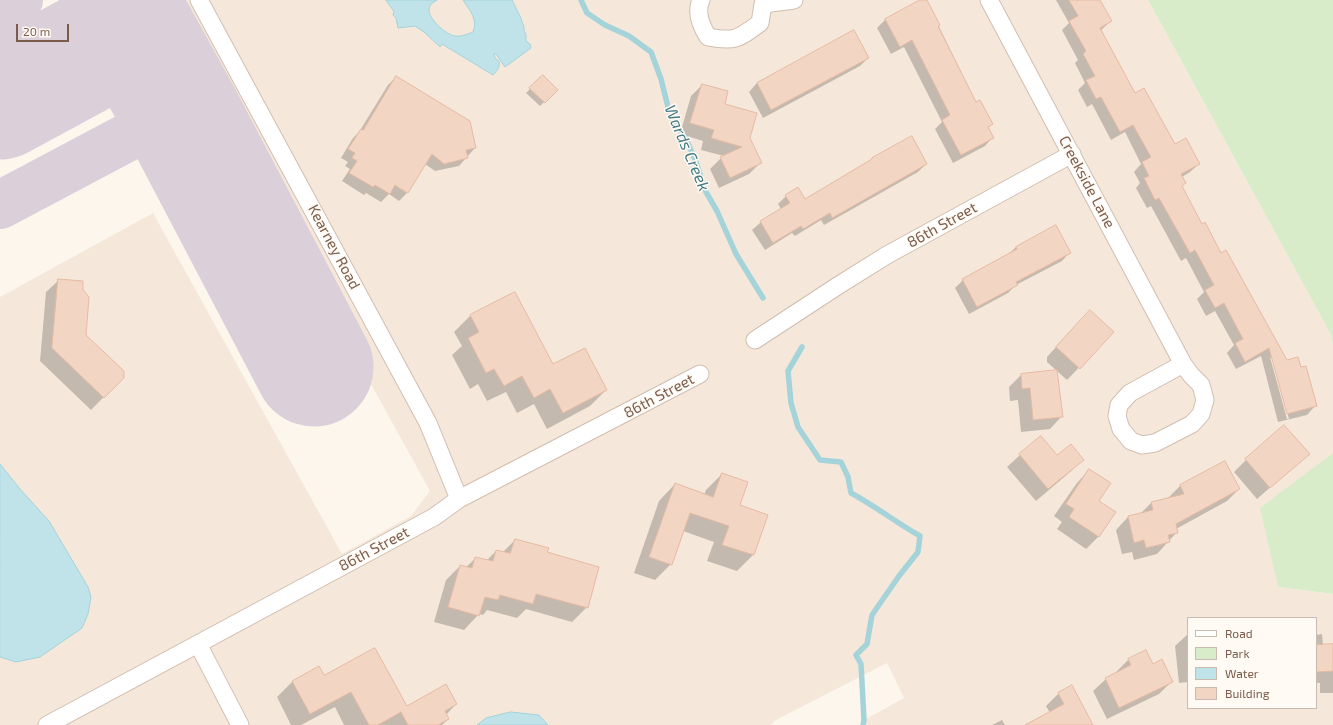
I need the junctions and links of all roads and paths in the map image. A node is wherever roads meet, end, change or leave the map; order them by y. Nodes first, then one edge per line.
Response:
1 (199, 0) edge
2 (701, 0) edge
3 (794, 0) edge
4 (989, 0) edge
5 (761, 2) edge
6 (1072, 154) junction
7 (755, 340) dead end
8 (1183, 364) junction
9 (700, 374) dead end
10 (459, 499) junction
11 (198, 644) junction
12 (47, 725) edge
13 (240, 725) edge

1 - 10 street, Kearney Road
2 - 5 street
3 - 5 street
4 - 6 street, Creekside Lane
6 - 7 street, 86th Street
6 - 8 street, Creekside Lane
8 - 8 street, Creekside Lane
9 - 10 street, 86th Street
10 - 11 street, 86th Street
11 - 12 street, 86th Street
11 - 13 street

